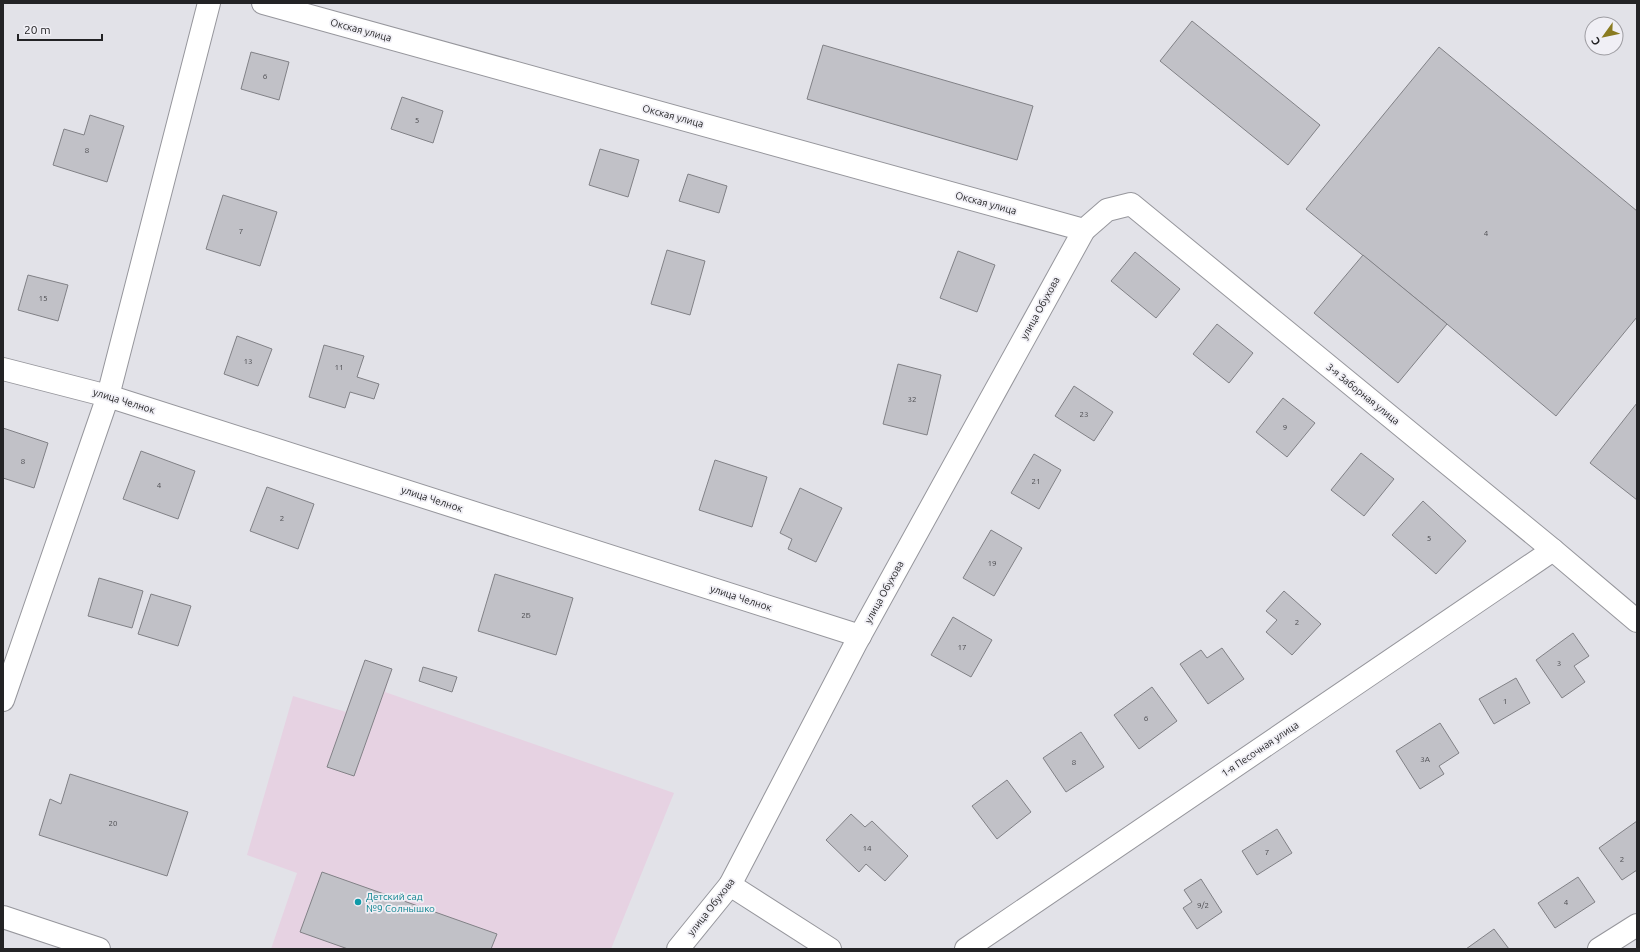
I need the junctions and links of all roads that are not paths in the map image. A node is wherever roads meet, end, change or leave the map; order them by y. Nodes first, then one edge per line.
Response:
1 (210, 3) edge
2 (263, 3) edge
3 (1084, 230) junction
4 (3, 369) edge
5 (108, 396) junction
6 (1553, 550) junction
7 (1637, 622) edge
8 (860, 636) junction
9 (3, 700) edge
10 (730, 885) junction
11 (3, 917) edge
12 (1637, 925) edge
13 (99, 949) edge
14 (678, 949) edge
15 (830, 949) edge
16 (966, 949) edge
17 (1599, 949) edge

1 - 5 street
2 - 3 street, Окская улица
3 - 6 street, 3-я Заборная улица
3 - 8 street, улица Обухова
4 - 5 street, улица Челнок
5 - 8 street, улица Челнок
5 - 9 street
6 - 7 street, 3-я Заборная улица
6 - 16 street, 1-я Песочная улица
8 - 10 street, улица Обухова
10 - 14 street, улица Обухова
10 - 15 street
11 - 13 street
12 - 17 street

